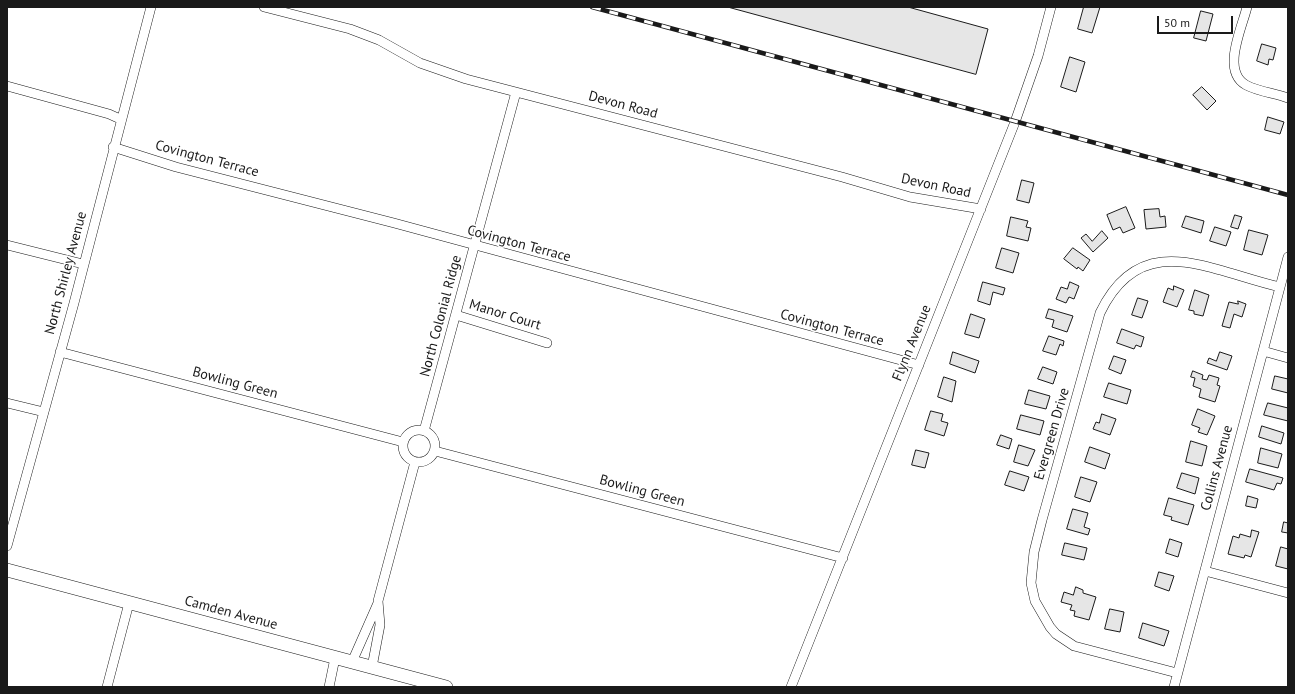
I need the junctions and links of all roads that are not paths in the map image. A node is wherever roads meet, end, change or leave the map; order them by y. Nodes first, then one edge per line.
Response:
1 (151, 7) edge
2 (264, 7) edge
3 (1051, 7) edge
4 (1247, 7) edge
5 (7, 86) edge
6 (516, 92) junction
7 (1288, 98) edge
8 (120, 119) junction
9 (113, 147) junction
10 (981, 209) junction
11 (7, 245) edge
12 (474, 246) junction
13 (1288, 257) edge
14 (83, 264) junction
15 (1280, 287) junction
16 (456, 315) junction
17 (547, 343) dead end
18 (1263, 351) junction
19 (60, 352) junction
20 (1288, 358) edge
21 (919, 365) junction
22 (7, 403) edge
23 (44, 412) junction
24 (424, 431) junction
25 (404, 442) junction
26 (435, 451) junction
27 (415, 462) junction
28 (7, 546) edge
29 (843, 558) junction
30 (7, 570) edge
31 (1205, 571) junction
32 (1288, 593) edge
33 (378, 601) junction
34 (129, 603) junction
35 (335, 658) junction
36 (352, 662) junction
37 (372, 667) junction
38 (1177, 673) junction
39 (107, 687) edge
40 (329, 687) edge
41 (446, 687) edge
42 (791, 687) edge
43 (1174, 687) edge

1 - 8 street, North Shirley Avenue
2 - 6 street, Devon Road
3 - 10 street, Flynn Avenue
4 - 7 street
5 - 8 street
6 - 10 street, Devon Road
6 - 12 street, North Colonial Ridge
8 - 9 street, North Shirley Avenue
9 - 12 street, Covington Terrace
9 - 14 street, North Shirley Avenue
10 - 21 street, Flynn Avenue
11 - 14 street
12 - 16 street, North Colonial Ridge
12 - 21 street, Covington Terrace
13 - 15 street, Collins Avenue
14 - 19 street, North Shirley Avenue
15 - 18 street, Collins Avenue
15 - 38 street, Evergreen Drive
16 - 17 street, Manor Court
16 - 24 street, North Colonial Ridge
18 - 20 street
18 - 31 street, Collins Avenue
19 - 23 street, North Shirley Avenue
19 - 25 street, Bowling Green
21 - 29 street, Flynn Avenue
22 - 23 street
23 - 28 street, North Shirley Avenue
24 - 25 street
24 - 26 street
25 - 27 street
26 - 27 street
26 - 29 street, Bowling Green
27 - 33 street
29 - 42 street, Flynn Avenue
30 - 34 main road, Camden Avenue
31 - 32 street
31 - 38 street, Collins Avenue
33 - 36 street
33 - 37 street
34 - 35 main road, Camden Avenue
34 - 39 street
35 - 36 main road, Camden Avenue
35 - 40 street
36 - 37 main road, Camden Avenue
37 - 41 main road, Camden Avenue
38 - 43 street, Collins Avenue

